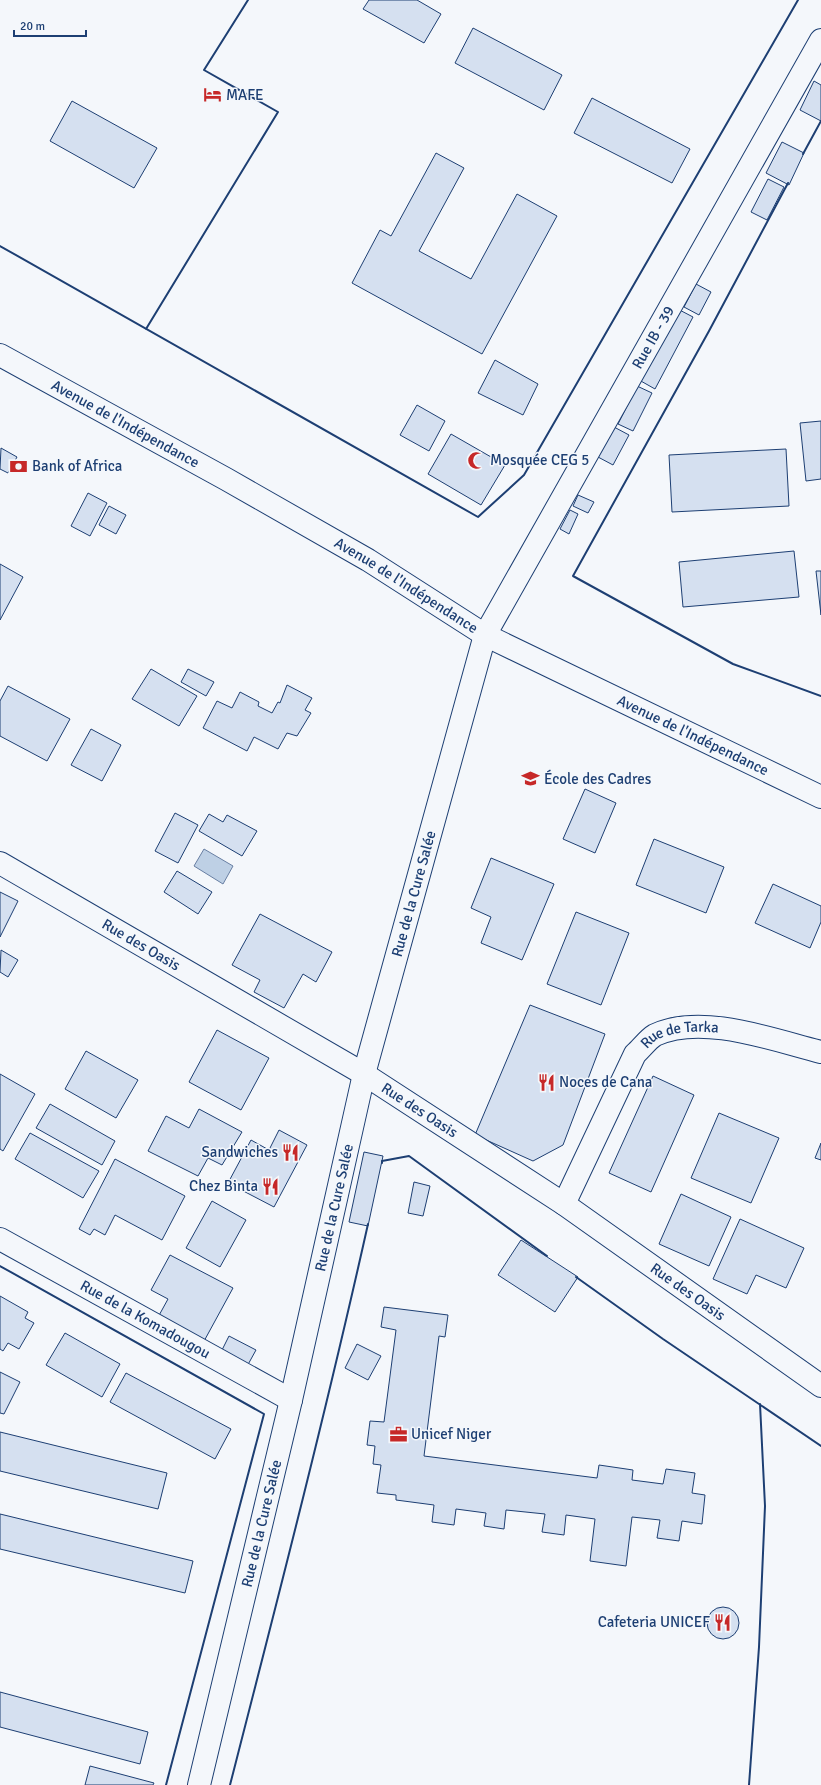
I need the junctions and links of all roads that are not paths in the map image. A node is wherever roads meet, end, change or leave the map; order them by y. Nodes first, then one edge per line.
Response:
1 (821, 40) edge
2 (0, 355) edge
3 (485, 635) junction
4 (821, 797) edge
5 (0, 863) edge
6 (821, 1052) edge
7 (364, 1074) junction
8 (564, 1204) junction
9 (0, 1239) edge
10 (821, 1386) edge
11 (291, 1400) junction
12 (199, 1785) edge

1 - 3 main road, Rue IB - 39
2 - 3 main road, Avenue de l'Indépendance
3 - 4 main road, Avenue de l'Indépendance
3 - 7 main road, Rue de la Cure Salée
5 - 7 main road, Rue des Oasis
6 - 8 main road, Rue de Tarka
7 - 8 main road, Rue des Oasis
7 - 11 main road, Rue de la Cure Salée
8 - 10 main road, Rue des Oasis
9 - 11 main road, Rue de la Komadougou
11 - 12 main road, Rue de la Cure Salée

